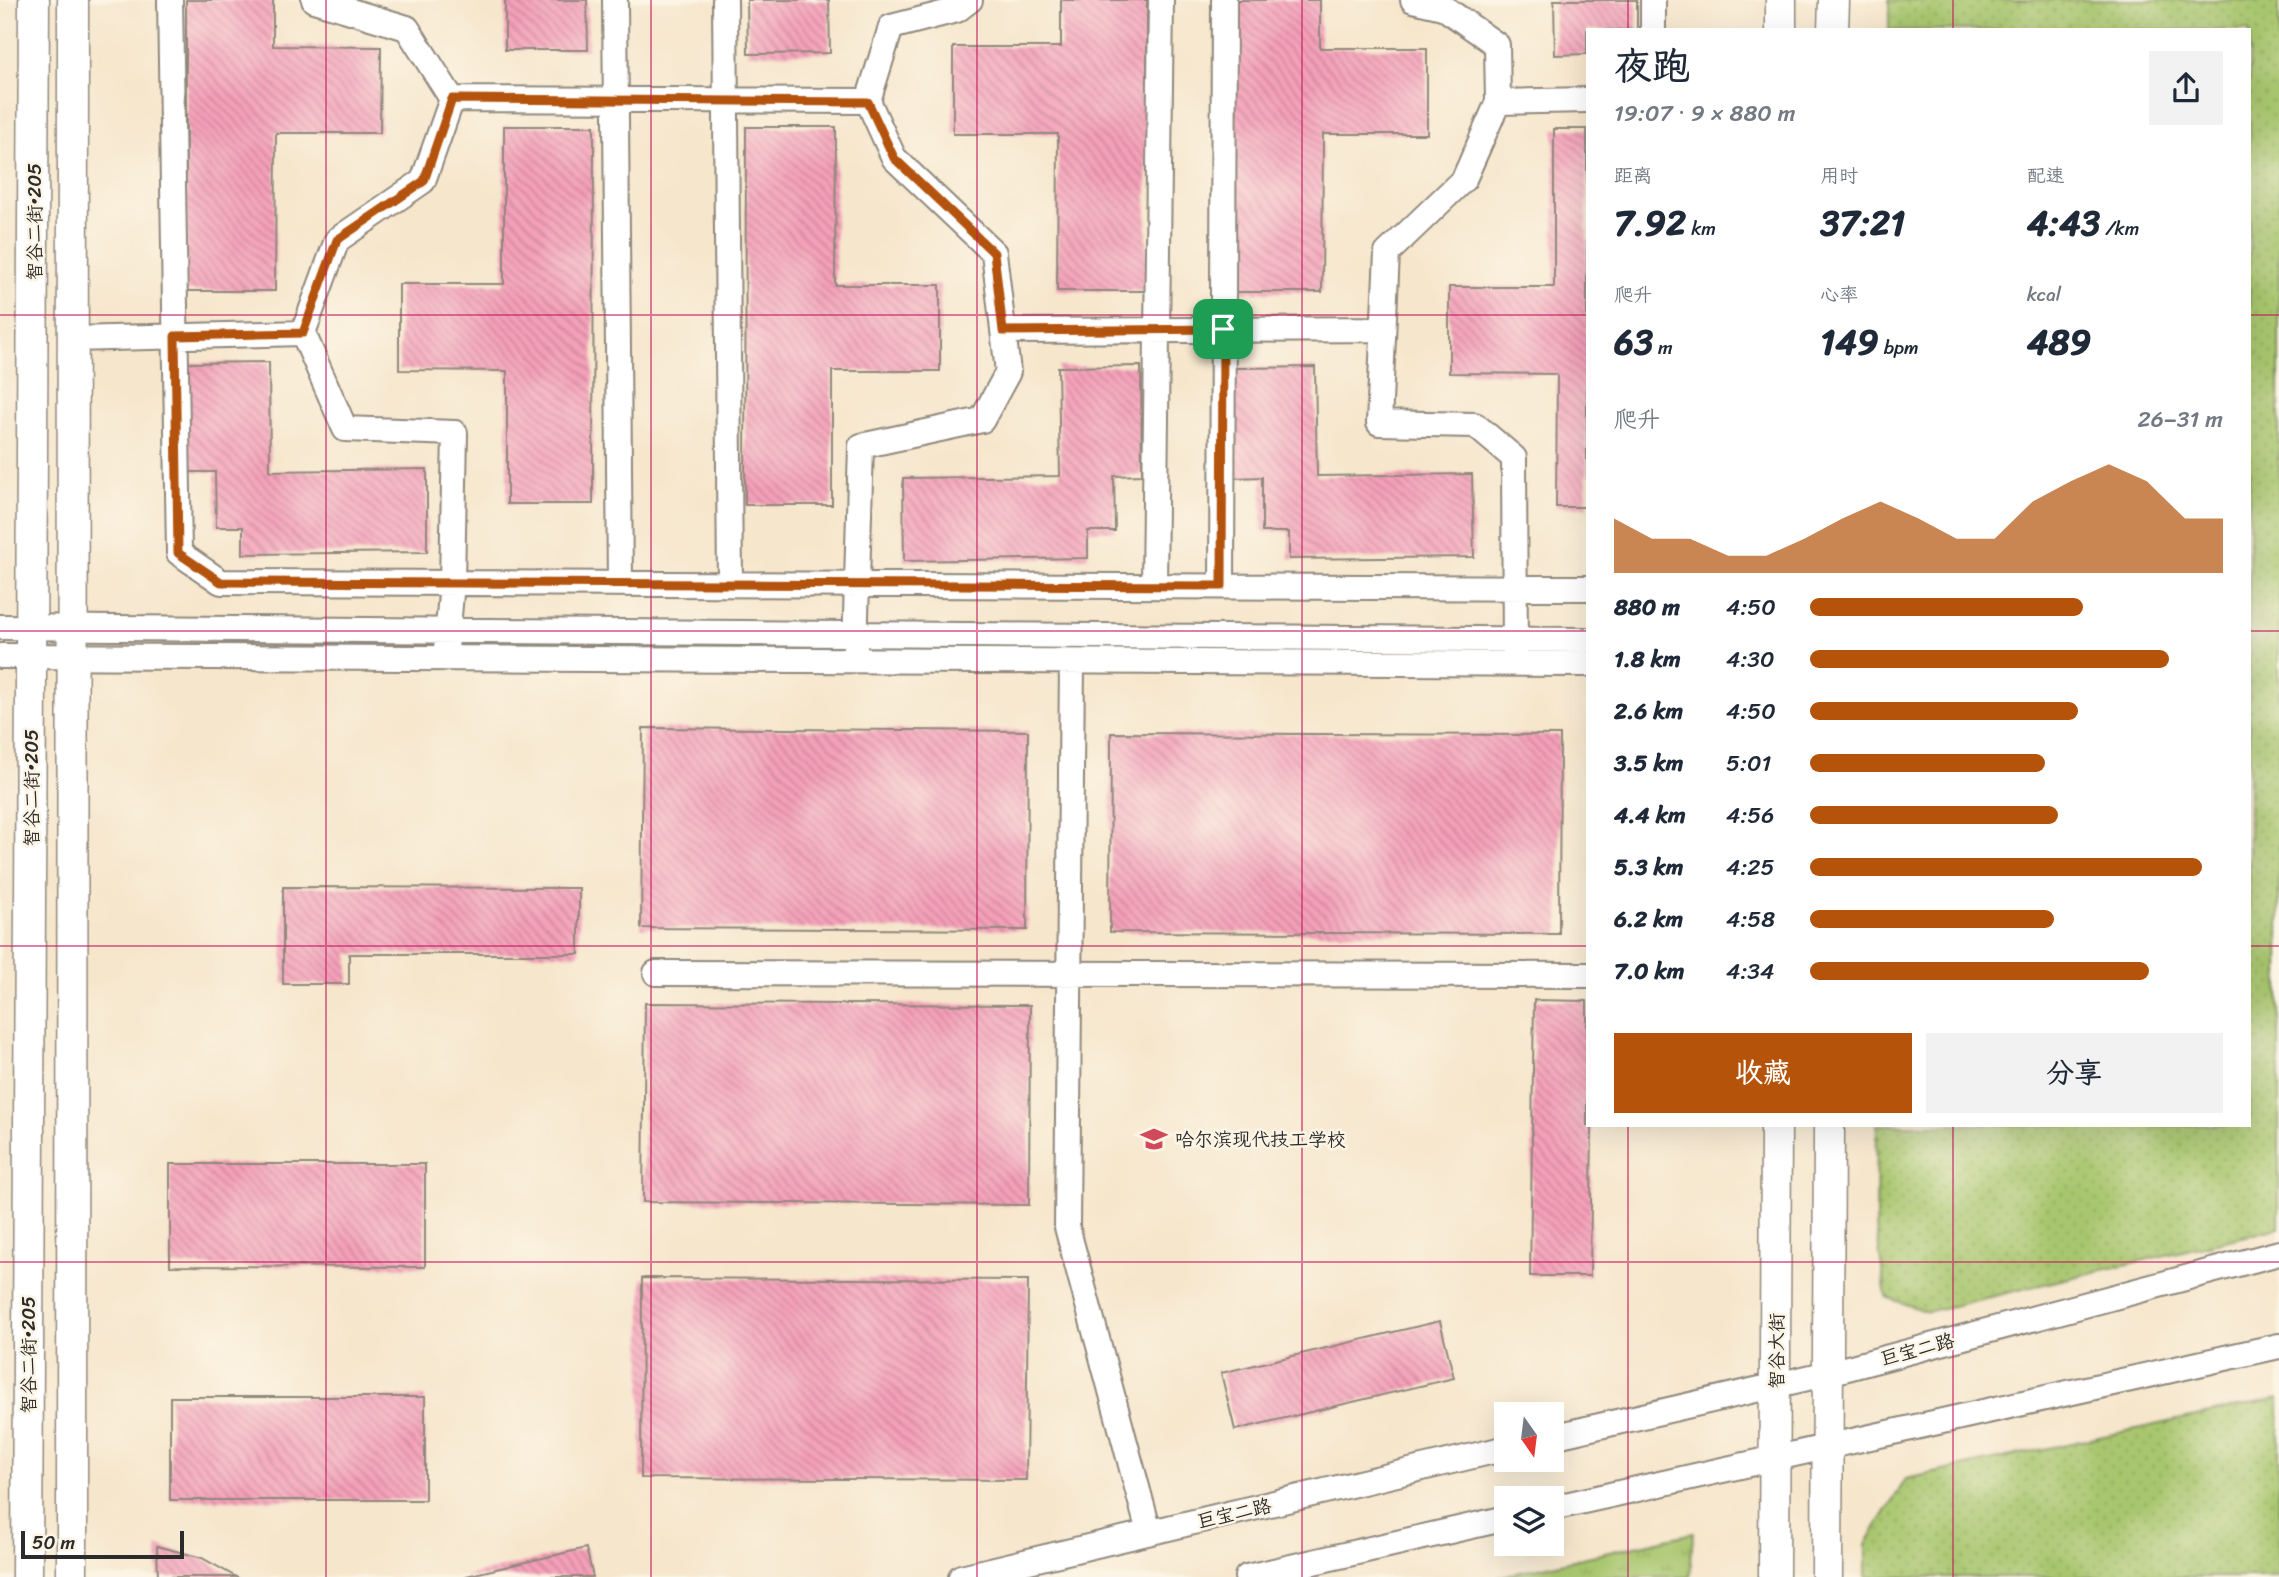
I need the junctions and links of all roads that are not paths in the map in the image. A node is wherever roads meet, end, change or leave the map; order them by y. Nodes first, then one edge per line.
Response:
1 (34, 0) edge
2 (74, 0) edge
3 (170, 0) edge
4 (314, 0) edge
5 (615, 0) edge
6 (725, 0) edge
7 (970, 0) edge
8 (1161, 0) edge
9 (1224, 0) edge
10 (1413, 0) edge
11 (1653, 0) edge
12 (1781, 0) edge
13 (1834, 0) edge
14 (1653, 28) edge
15 (1781, 28) edge
16 (1833, 28) edge
17 (452, 99) junction
18 (616, 100) junction
19 (1586, 100) edge
20 (726, 101) junction
21 (868, 102) junction
22 (1498, 102) junction
23 (1223, 329) junction
24 (1383, 329) junction
25 (1157, 330) junction
26 (1003, 331) junction
27 (303, 333) junction
28 (175, 336) junction
29 (73, 339) junction
30 (452, 583) junction
31 (620, 584) junction
32 (730, 584) junction
33 (857, 585) junction
34 (1154, 586) junction
35 (1222, 586) junction
36 (1515, 588) junction
37 (1586, 588) edge
38 (0, 627) edge
39 (448, 633) junction
40 (856, 636) junction
41 (1586, 640) edge
42 (32, 642) junction
43 (71, 642) junction
44 (1515, 651) junction
45 (0, 656) edge
46 (446, 660) junction
47 (855, 662) junction
48 (1072, 662) junction
49 (1586, 664) edge
50 (656, 973) dead end
51 (1070, 974) junction
52 (1586, 975) edge
53 (1776, 1127) edge
54 (1829, 1127) edge
55 (2279, 1253) edge
56 (2278, 1346) edge
57 (1829, 1373) junction
58 (1776, 1385) junction
59 (1564, 1434) edge
60 (1828, 1448) junction
61 (1494, 1451) edge
62 (1773, 1458) junction
63 (1564, 1505) edge
64 (1494, 1521) edge
65 (1149, 1532) junction
66 (27, 1577) edge
67 (72, 1577) edge
68 (961, 1577) edge
69 (1247, 1577) edge
70 (1774, 1577) edge
71 (1827, 1577) edge

1 - 42 main road, 智谷二街•205
2 - 29 main road, 智谷二街•205
3 - 28 street
4 - 17 street
5 - 18 street
6 - 20 street
7 - 21 street
8 - 25 street
9 - 23 street
10 - 22 street
11 - 14 street
12 - 15 main road
13 - 16 main road
17 - 18 street
17 - 27 street
18 - 20 street
18 - 31 street
19 - 22 street
20 - 21 street
20 - 32 street
21 - 26 street
22 - 24 street
23 - 24 street
23 - 25 street
23 - 35 street
24 - 36 street
25 - 26 street
25 - 34 street
26 - 33 street
27 - 28 street
27 - 30 street
28 - 29 street
28 - 30 street
29 - 43 main road, 智谷二街•205
30 - 31 street
30 - 39 street
31 - 32 street
32 - 33 street
33 - 34 street
33 - 40 street
34 - 35 street
35 - 36 street
36 - 37 street
36 - 44 street
38 - 42 street
39 - 40 street
39 - 43 street
39 - 46 street
40 - 44 street
40 - 47 street
41 - 44 street
42 - 43 street
42 - 45 street
42 - 66 main road, 智谷二街•205
43 - 46 street
43 - 67 main road, 智谷二街•205
44 - 48 street
44 - 49 street
46 - 47 street
47 - 48 street
48 - 51 street
50 - 51 street
51 - 52 street
51 - 65 street
53 - 58 main road, 智谷大街
54 - 57 main road
55 - 57 street, 巨宝二路
56 - 60 street
57 - 58 street, 巨宝二路
57 - 60 main road
58 - 59 street, 巨宝二路
58 - 62 main road, 智谷大街
60 - 62 street
60 - 71 main road
61 - 65 street, 巨宝二路
62 - 63 street
62 - 70 main road, 智谷大街
64 - 69 street
65 - 68 street, 巨宝二路

